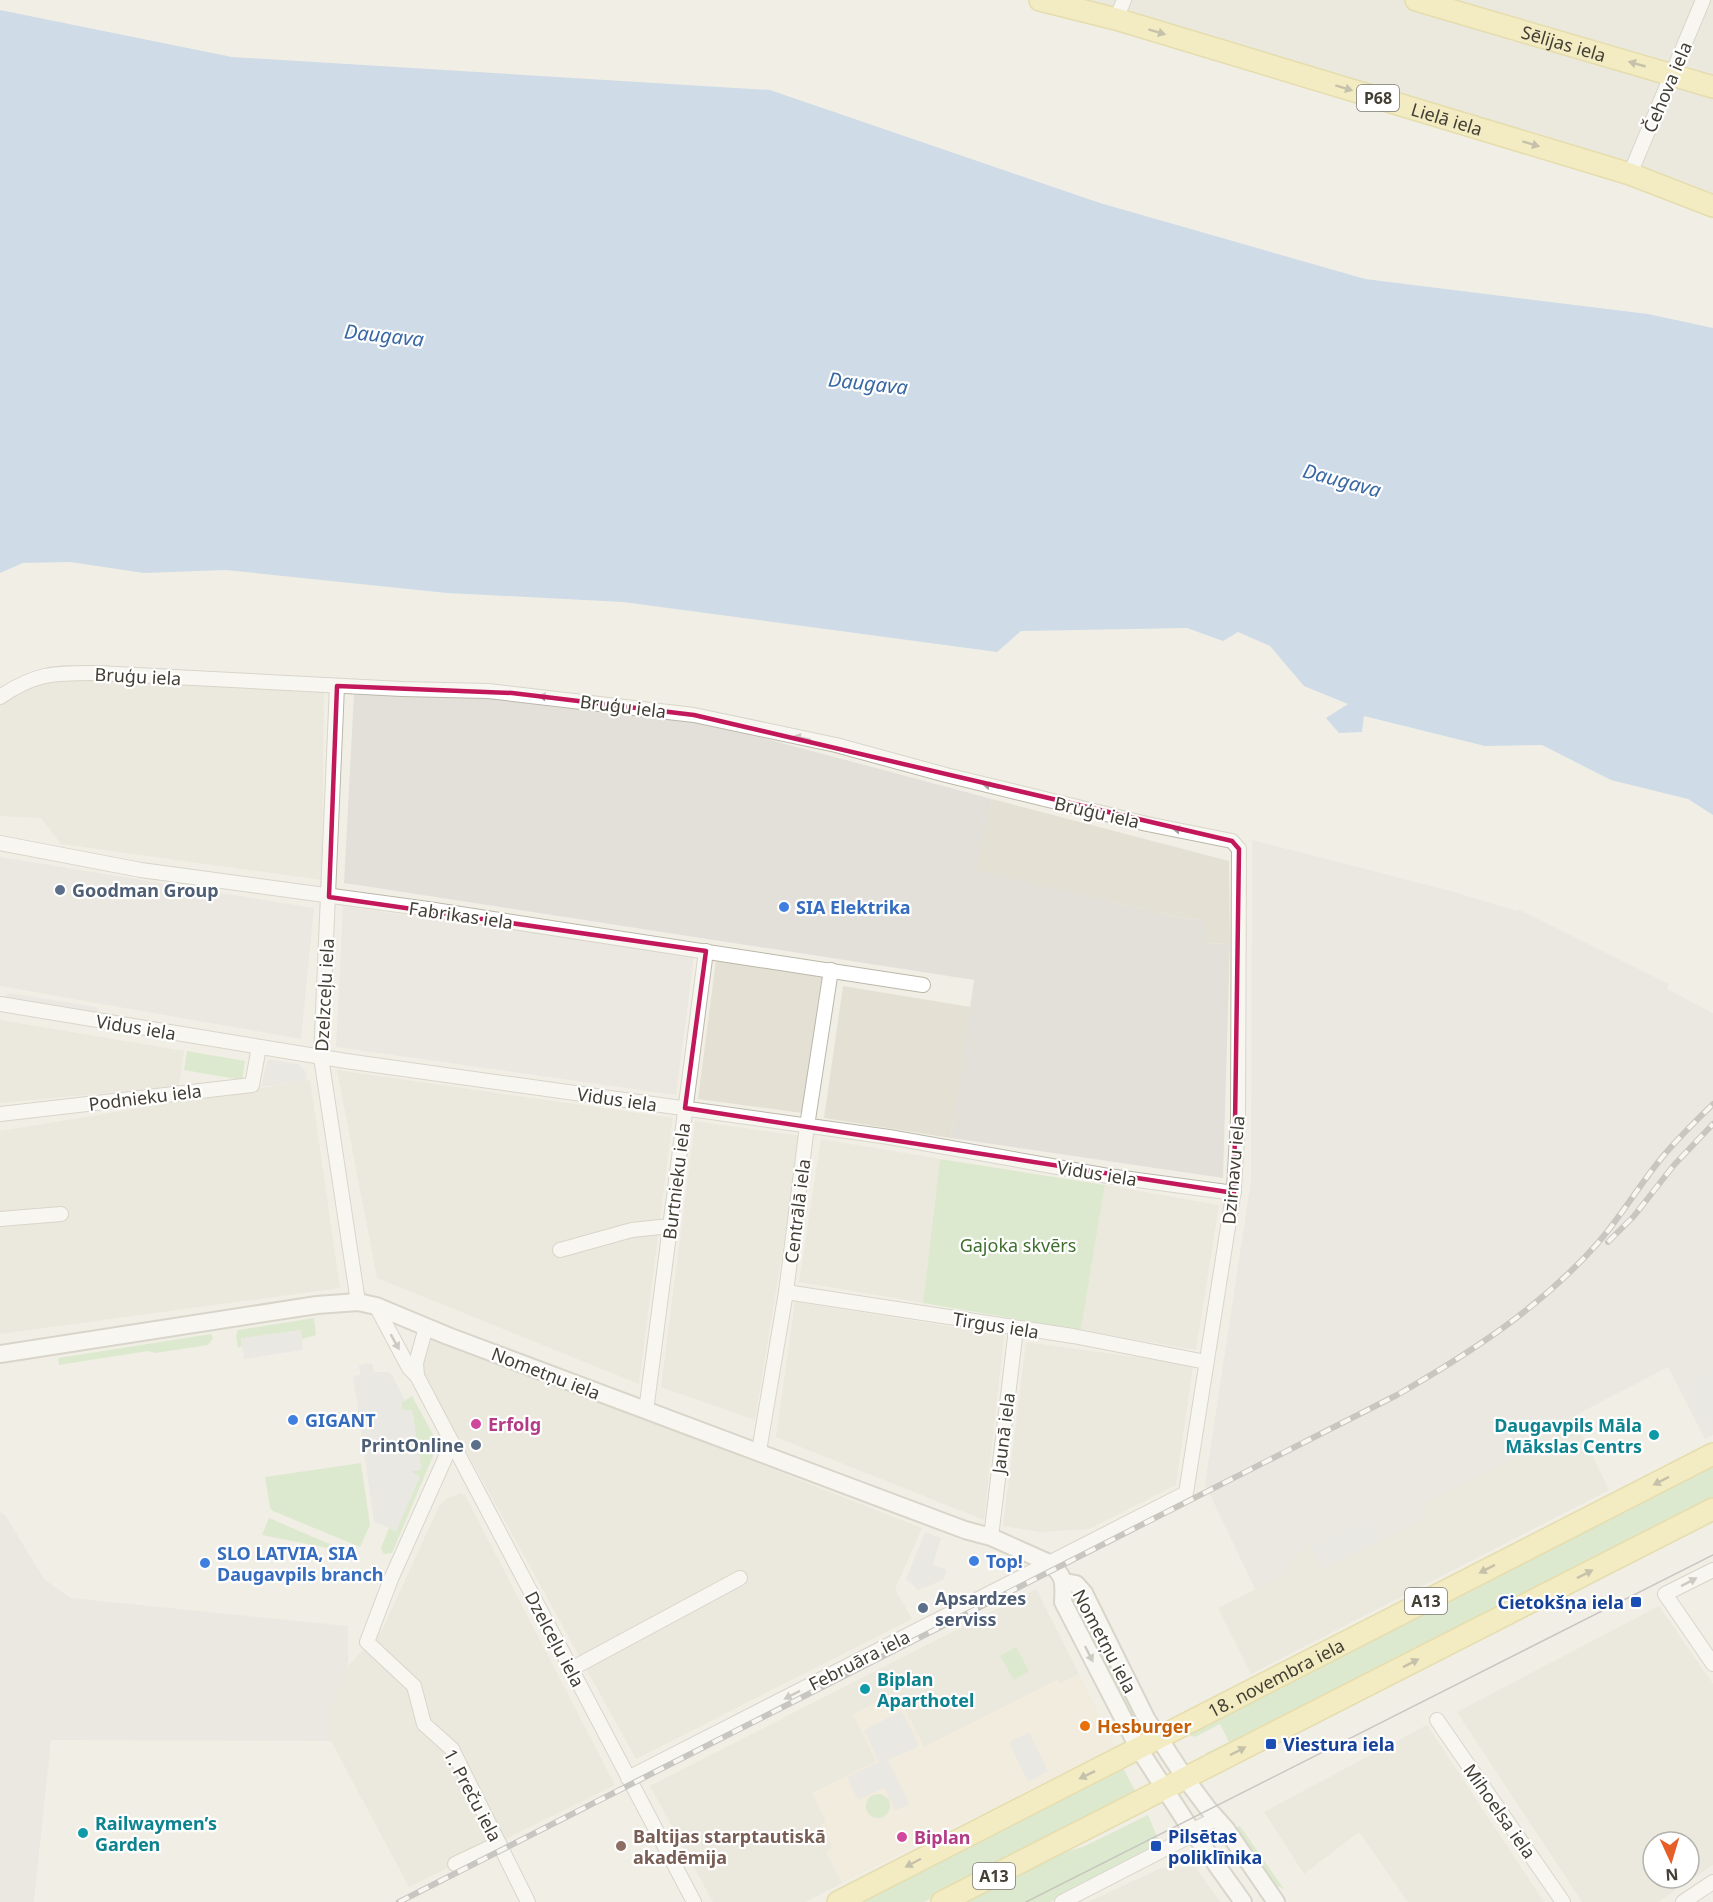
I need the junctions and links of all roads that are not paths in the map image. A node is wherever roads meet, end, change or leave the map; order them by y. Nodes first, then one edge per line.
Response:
1 (1040, 0) edge
2 (1416, 0) edge
3 (1703, 0) edge
4 (1120, 10) edge
5 (1672, 75) junction
6 (1713, 87) edge
7 (1630, 174) junction
8 (1713, 206) edge
9 (337, 686) junction
10 (0, 697) edge
11 (0, 843) edge
12 (1236, 845) joint
13 (329, 897) junction
14 (706, 951) junction
15 (831, 970) junction
16 (923, 985) dead end
17 (0, 1004) edge
18 (259, 1047) junction
19 (321, 1057) junction
20 (685, 1108) junction
21 (0, 1114) edge
22 (807, 1126) junction
23 (1234, 1193) junction
24 (61, 1214) dead end
25 (0, 1219) edge
26 (670, 1226) junction
27 (560, 1251) dead end
28 (786, 1292) junction
29 (358, 1302) junction
30 (375, 1306) junction
31 (426, 1327) junction
32 (1016, 1329) junction
33 (0, 1354) edge
34 (1206, 1362) junction
35 (417, 1376) junction
36 (646, 1411) junction
37 (452, 1443) junction
38 (759, 1451) junction
39 (1713, 1454) edge
40 (1186, 1492) joint
41 (1713, 1509) edge
42 (991, 1537) junction
43 (1049, 1563) junction
44 (1713, 1570) edge
45 (740, 1578) dead end
46 (1065, 1582) junction
47 (1713, 1664) edge
48 (571, 1669) junction
49 (1437, 1720) dead end
50 (1159, 1739) junction
51 (1139, 1749) junction
52 (628, 1778) junction
53 (1185, 1778) junction
54 (1164, 1789) junction
55 (1216, 1818) junction
56 (1194, 1834) junction
57 (499, 1843) junction
58 (455, 1864) dead end
59 (1713, 1882) edge
60 (528, 1902) edge
61 (694, 1902) edge
62 (838, 1902) edge
63 (942, 1902) edge
64 (1062, 1902) edge
65 (1243, 1902) edge
66 (1276, 1902) edge
67 (1563, 1902) edge
68 (1683, 1902) edge

1 - 4 main road, Lielā iela / P68
5 -> 2 main road, Sēlijas iela
3 - 5 street, Čehova iela
4 -> 7 main road, Lielā iela / P68
5 - 6 main road, Sēlijas iela
5 - 7 street, Čehova iela
7 - 8 main road, Lielā iela / P68
9 - 10 street, Bruģu iela
12 -> 9 street, Bruģu iela
9 - 13 street, Dzelzceļu iela
11 - 13 street, Fabrikas iela
12 - 23 street, Dzirnavu iela
13 - 14 street, Fabrikas iela
13 - 19 street, Dzelzceļu iela
14 - 15 street, Fabrikas iela
14 - 20 street, Burtnieku iela
15 - 16 street, Fabrikas iela
15 - 22 street, Centrālā iela
17 - 18 street, Vidus iela
18 - 19 street, Vidus iela
18 - 21 street, Podnieku iela
19 - 20 street, Vidus iela
19 - 29 street, Dzelzceļu iela
20 - 22 street, Vidus iela
20 - 26 street, Burtnieku iela
22 - 23 street, Vidus iela
22 - 28 street, Centrālā iela
23 - 34 street, Dzirnavu iela
24 - 25 street
26 - 27 street
26 - 36 street, Burtnieku iela
28 - 32 street, Tirgus iela
28 - 38 street, Centrālā iela
29 - 30 street, Nometņu iela
29 - 33 street, Nometņu iela
30 - 31 street, Nometņu iela
30 -> 35 street, Dzelceļu iela
31 - 35 street
31 - 36 street, Nometņu iela
32 - 34 street, Tirgus iela
32 - 42 street, Jaunā iela
34 - 40 street, Dzirnavu iela
35 - 37 street, Dzelceļu iela
36 - 38 street, Nometņu iela
37 - 48 street, Dzelceļu iela
37 - 57 street, 1. Preču iela
38 - 42 street, Nometņu iela
39 -> 50 main road, 18. novembra iela / A13
40 - 43 street, Februāra iela
53 -> 41 main road, A13
42 - 43 street, Nometņu iela
43 - 46 street, Nometņu iela
43 -> 52 street, Februāra iela
47 -> 44 street
45 - 48 street
46 - 50 street, Nometņu iela
46 -> 51 street, Nometņu iela
48 - 52 street, Dzelceļu iela
49 - 67 street, Mihoelsa iela
50 - 51 main road, 18. novembra iela / A13
50 - 53 street
51 - 54 street
51 -> 62 main road, 18. novembra iela / A13
52 - 61 street, Dzelceļu iela
53 - 54 main road, A13
53 - 55 street
54 - 56 street
54 - 63 main road, A13
55 - 56 street
55 - 66 street
56 - 64 street
56 - 65 street
57 - 58 street
57 - 60 street, 1. Preču iela
59 - 68 street

